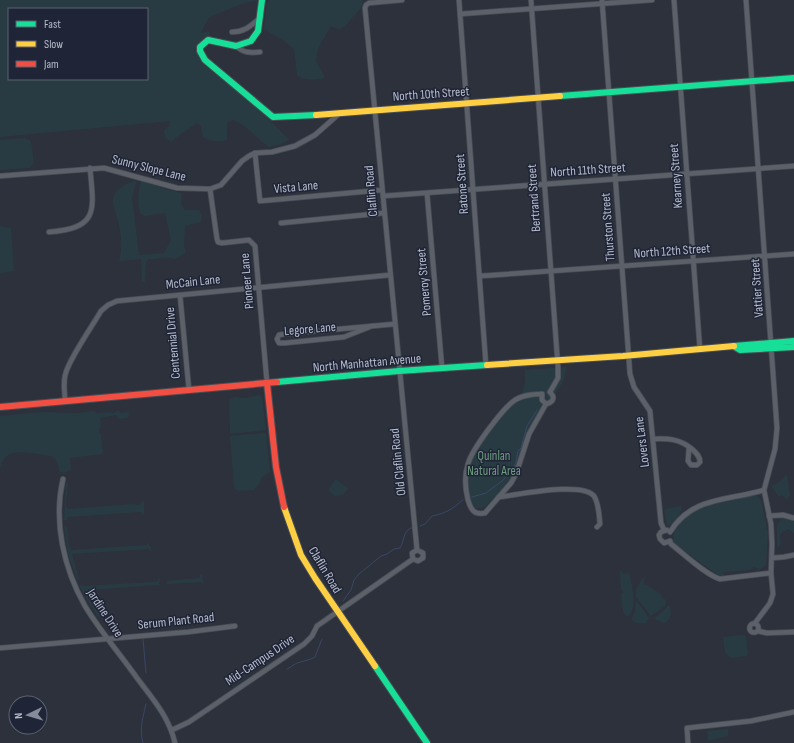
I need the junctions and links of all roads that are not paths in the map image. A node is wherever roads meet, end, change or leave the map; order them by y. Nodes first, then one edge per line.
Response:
1 (262, 0) edge
2 (398, 0) edge
3 (402, 0) edge
4 (459, 0) edge
5 (531, 0) edge
6 (652, 0) edge
7 (674, 0) edge
8 (746, 0) edge
9 (602, 2) edge
10 (531, 9) junction
11 (460, 14) junction
12 (260, 18) junction
13 (232, 32) dead end
14 (236, 46) junction
15 (260, 52) dead end
16 (794, 78) edge
17 (752, 81) junction
18 (681, 86) junction
19 (609, 92) junction
20 (538, 97) junction
21 (467, 103) junction
22 (375, 110) junction
23 (340, 113) junction
24 (255, 153) junction
25 (794, 166) edge
26 (90, 168) junction
27 (759, 168) junction
28 (687, 174) junction
29 (0, 176) edge
30 (616, 179) junction
31 (544, 184) junction
32 (210, 190) junction
33 (382, 190) junction
34 (473, 190) junction
35 (427, 193) junction
36 (383, 196) junction
37 (384, 213) junction
38 (281, 222) dead end
39 (49, 232) dead end
40 (794, 254) edge
41 (765, 256) junction
42 (694, 261) junction
43 (622, 266) junction
44 (551, 271) junction
45 (390, 274) junction
46 (480, 276) junction
47 (259, 286) junction
48 (180, 295) junction
49 (395, 324) junction
50 (372, 326) junction
51 (794, 341) edge
52 (772, 346) junction
53 (794, 347) edge
54 (700, 350) junction
55 (629, 356) junction
56 (558, 361) junction
57 (486, 366) junction
58 (442, 368) junction
59 (399, 371) junction
60 (267, 383) junction
61 (188, 390) junction
62 (550, 392) junction
63 (542, 394) junction
64 (65, 401) junction
65 (546, 404) junction
66 (0, 407) edge
67 (653, 439) junction
68 (689, 447) dead end
69 (63, 479) dead end
70 (764, 490) junction
71 (499, 497) junction
72 (769, 516) junction
73 (794, 518) edge
74 (597, 527) dead end
75 (664, 530) junction
76 (670, 532) junction
77 (670, 541) junction
78 (417, 550) junction
79 (794, 555) edge
80 (772, 558) junction
81 (413, 559) junction
82 (771, 573) junction
83 (337, 611) junction
84 (755, 623) junction
85 (235, 626) dead end
86 (758, 631) junction
87 (794, 632) edge
88 (108, 638) junction
89 (0, 648) edge
90 (794, 712) edge
91 (172, 730) junction
92 (175, 743) edge
93 (427, 743) edge
94 (688, 743) edge

1 - 12 street
2 - 3 street
2 - 22 street, Claflin Road
4 - 11 street, Ratone Street
5 - 10 street, Bertrand Street
6 - 9 street
7 - 18 street, Kearney Street
8 - 17 street, Vattier Street
9 - 10 street
9 - 19 street, Thurston Street
10 - 11 street
10 - 20 street, Bertrand Street
11 - 21 street, Ratone Street
12 - 13 street
12 - 14 street
14 - 15 street
14 - 23 street, North 10th Street
16 - 17 street, North 10th Street
17 - 18 street, North 10th Street
17 - 27 street, Vattier Street
18 - 19 street, North 10th Street
18 - 28 street, Kearney Street
19 - 20 street, North 10th Street
19 - 30 street, Thurston Street
20 - 21 street, North 10th Street
20 - 31 street, Bertrand Street
21 - 22 street, North 10th Street
21 - 34 street, Ratone Street
22 - 23 street, North 10th Street
22 - 33 street, Claflin Road
23 - 24 street
24 - 32 street
24 - 33 street, Vista Lane
25 - 27 street, North 11th Street
26 - 29 street, Sunny Slope Lane
26 - 32 street, Sunny Slope Lane
26 - 39 street
27 - 28 street, North 11th Street
27 - 41 street, Vattier Street
28 - 30 street, North 11th Street
28 - 42 street, Kearney Street
30 - 31 street, North 11th Street
30 - 43 street, Thurston Street
31 - 34 street, North 11th Street
31 - 44 street, Bertrand Street
32 - 47 street, Pioneer Lane
33 - 36 street, Claflin Road
34 - 35 street, North 11th Street
34 - 46 street, Ratone Street
35 - 36 street, North 11th Street
35 - 58 street, Pomeroy Street
36 - 37 street, Claflin Road
37 - 38 street
37 - 45 street, Claflin Road
40 - 41 street, North 12th Street
41 - 42 street, North 12th Street
41 - 52 street, Vattier Street
42 - 43 street, North 12th Street
42 - 54 street, Kearney Street
43 - 44 street, North 12th Street
43 - 55 street, Thurston Street
44 - 46 street, North 12th Street
44 - 56 street, Bertrand Street
45 - 47 street, McCain Lane
45 - 49 street, Claflin Road
46 - 57 street, Ratone Street
47 - 48 street, McCain Lane
47 - 60 street, Pioneer Lane
48 - 61 street, Centennial Drive
48 - 64 street, McCain Lane
49 - 50 street, Legore Lane
49 - 59 street, Claflin Road
50 - 50 street, Legore Lane
51 - 52 street, North Manhattan Avenue
52 - 53 street, North Manhattan Avenue
52 - 54 street, North Manhattan Avenue
52 - 70 street, Vattier Street
54 - 55 street, North Manhattan Avenue
55 - 56 street, North Manhattan Avenue
55 - 67 street, Lovers Lane
56 - 57 street, North Manhattan Avenue
56 - 62 street, Bertrand Street
57 - 58 street, North Manhattan Avenue
58 - 59 street, North Manhattan Avenue
59 - 60 street, North Manhattan Avenue
59 - 78 street, Old Claflin Road
60 - 61 street, North Manhattan Avenue
60 - 83 street, Claflin Road
61 - 64 street, North Manhattan Avenue
62 - 63 street
62 - 65 street
63 - 65 street
63 - 71 street
64 - 66 street, North Manhattan Avenue
65 - 71 street
67 - 68 street
67 - 75 street, Lovers Lane
69 - 88 street, Jardine Drive
70 - 72 street, Vattier Street
70 - 76 street
71 - 74 street
72 - 73 street
72 - 80 street, Vattier Street
75 - 76 street
75 - 77 street
76 - 77 street
77 - 82 street
78 - 81 street
78 - 81 street
79 - 80 street
80 - 82 street, Vattier Street
81 - 83 street, Mid-Campus Drive
82 - 84 street
83 - 91 street, Mid-Campus Drive
83 - 93 street, Claflin Road
84 - 86 street
84 - 86 street
85 - 88 street, Serum Plant Road
86 - 87 street
88 - 89 street, Serum Plant Road
88 - 91 street, Jardine Drive
90 - 94 street
91 - 92 street, Jardine Drive

